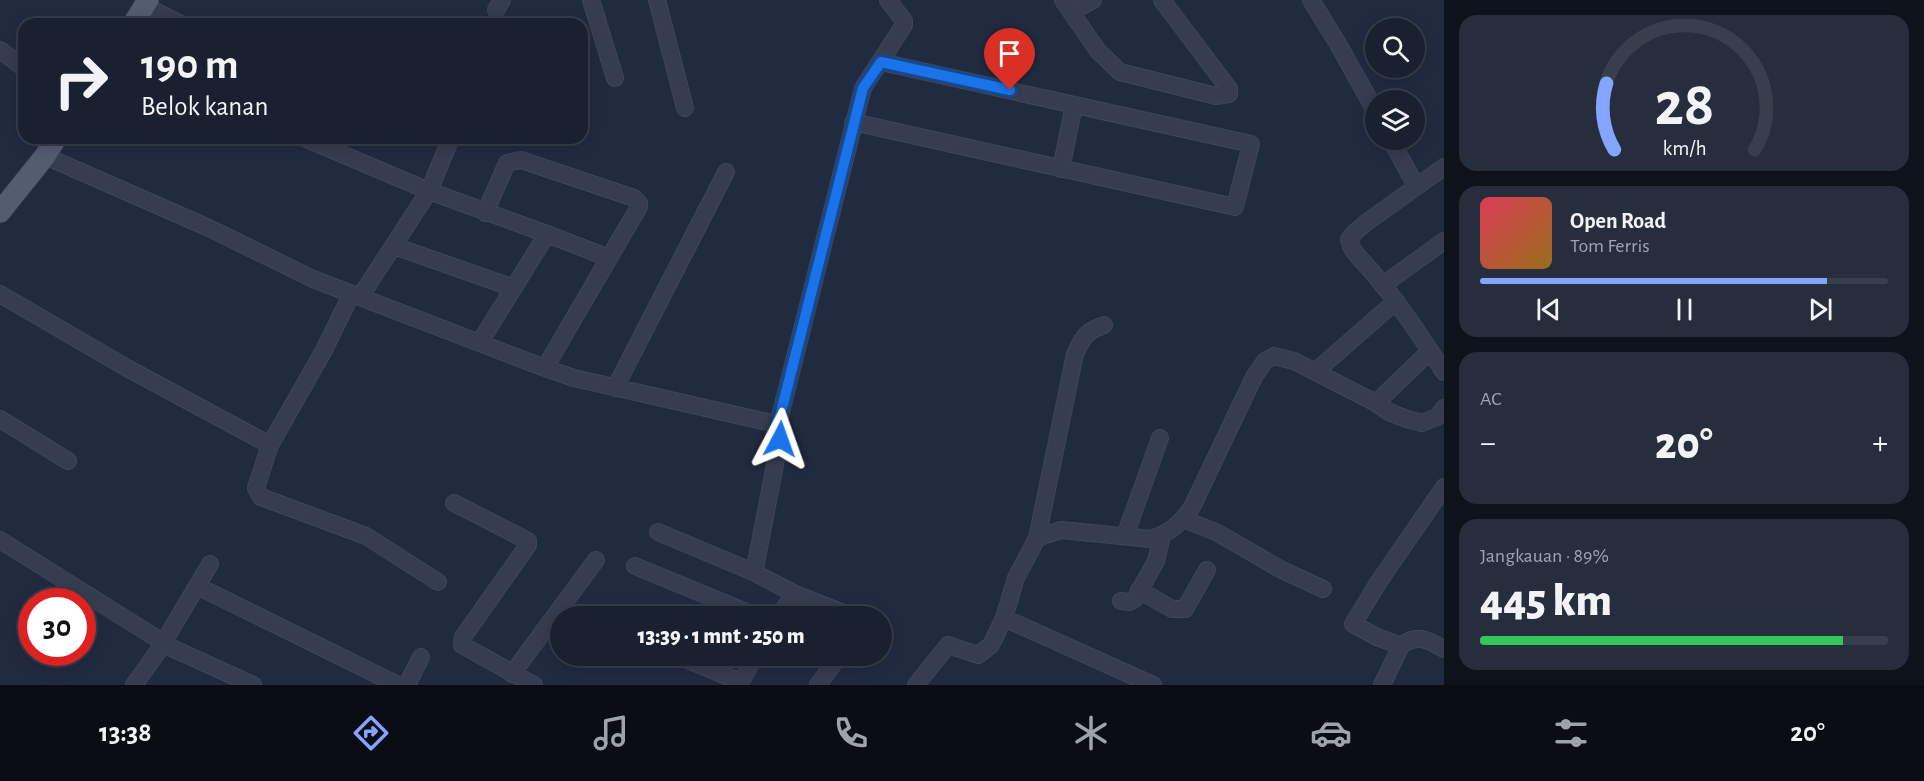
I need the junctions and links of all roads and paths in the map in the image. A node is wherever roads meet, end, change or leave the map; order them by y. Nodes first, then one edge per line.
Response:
1 (591, 0) edge
2 (657, 0) edge
3 (888, 0) edge
4 (1093, 0) edge
5 (1162, 0) edge
6 (1311, 0) edge
7 (146, 3) edge
8 (1067, 6) edge
9 (137, 18) edge
10 (171, 18) edge
11 (0, 50) edge
12 (881, 62) junction
13 (18, 64) edge
14 (615, 78) dead end
15 (1365, 92) edge
16 (1074, 105) junction
17 (685, 108) dead end
18 (853, 122) junction
19 (52, 144) edge
20 (317, 144) edge
21 (449, 144) edge
22 (1396, 150) edge
23 (45, 156) junction
24 (1444, 166) edge
25 (1061, 169) junction
26 (726, 172) dead end
27 (1416, 186) junction
28 (429, 191) junction
29 (0, 212) edge
30 (485, 213) junction
31 (547, 234) junction
32 (394, 246) junction
33 (1441, 251) edge
34 (609, 258) junction
35 (1383, 285) junction
36 (514, 288) junction
37 (0, 294) edge
38 (356, 296) junction
39 (1396, 301) junction
40 (1104, 326) dead end
41 (480, 342) junction
42 (1430, 351) junction
43 (545, 368) junction
44 (1315, 372) junction
45 (1444, 372) edge
46 (615, 388) junction
47 (1376, 403) junction
48 (1444, 408) edge
49 (0, 419) edge
50 (777, 428) junction
51 (1160, 438) dead end
52 (270, 445) junction
53 (68, 461) dead end
54 (1444, 487) edge
55 (454, 503) dead end
56 (1188, 513) junction
57 (658, 532) dead end
58 (1125, 536) junction
59 (1162, 536) junction
60 (1037, 538) junction
61 (0, 540) edge
62 (596, 560) dead end
63 (210, 564) dead end
64 (635, 566) dead end
65 (1207, 570) dead end
66 (758, 574) junction
67 (438, 582) dead end
68 (197, 586) junction
69 (1323, 589) dead end
70 (1139, 590) junction
71 (795, 594) junction
72 (1121, 602) dead end
73 (732, 606) edge
74 (786, 606) edge
75 (826, 606) edge
76 (1004, 618) junction
77 (1401, 646) junction
78 (161, 647) junction
79 (1444, 649) edge
80 (422, 657) dead end
81 (700, 666) edge
82 (750, 666) edge
83 (832, 666) edge
84 (512, 674) junction
85 (740, 684) edge
86 (134, 685) edge
87 (253, 685) edge
88 (398, 685) edge
89 (407, 685) edge
90 (534, 685) edge
91 (818, 685) edge
92 (916, 685) edge
93 (1153, 685) edge
94 (1382, 685) edge

1 - 14 street
2 - 17 street
3 - 12 street
4 - 8 street
5 - 8 street
6 - 15 street
7 - 9 main road
7 - 10 street
11 - 13 street
12 - 16 street
12 - 18 street
16 - 25 street
16 - 25 street
18 - 25 street
18 - 50 street
19 - 23 main road
20 - 28 street
21 - 28 street
22 - 27 street
23 - 29 main road
23 - 38 street
24 - 27 street
26 - 46 street
27 - 35 street
28 - 30 street
28 - 32 street
30 - 31 street
30 - 34 street
31 - 34 street
31 - 36 street
32 - 36 street
32 - 38 street
33 - 35 street
34 - 43 street
35 - 39 street
36 - 41 street
37 - 52 street
38 - 41 street
38 - 52 street
39 - 42 street
39 - 44 street
40 - 60 street
41 - 43 street
42 - 45 street
42 - 47 street
43 - 46 street
44 - 47 street
44 - 56 street
46 - 50 street
47 - 48 street
49 - 53 street
50 - 66 street
51 - 58 street
52 - 67 street
54 - 77 street
55 - 84 street
56 - 59 street
56 - 69 street
57 - 66 street
58 - 59 street
58 - 60 street
59 - 70 street
60 - 76 street
61 - 78 street
62 - 84 street
63 - 68 street
64 - 73 street
65 - 70 street
66 - 71 street
68 - 78 street
68 - 88 street
70 - 72 street
71 - 74 street
71 - 75 street
76 - 92 street
76 - 93 street
77 - 79 street
77 - 94 street
78 - 86 street
78 - 87 street
80 - 89 street
81 - 85 street
82 - 85 street
83 - 91 street
84 - 90 street

